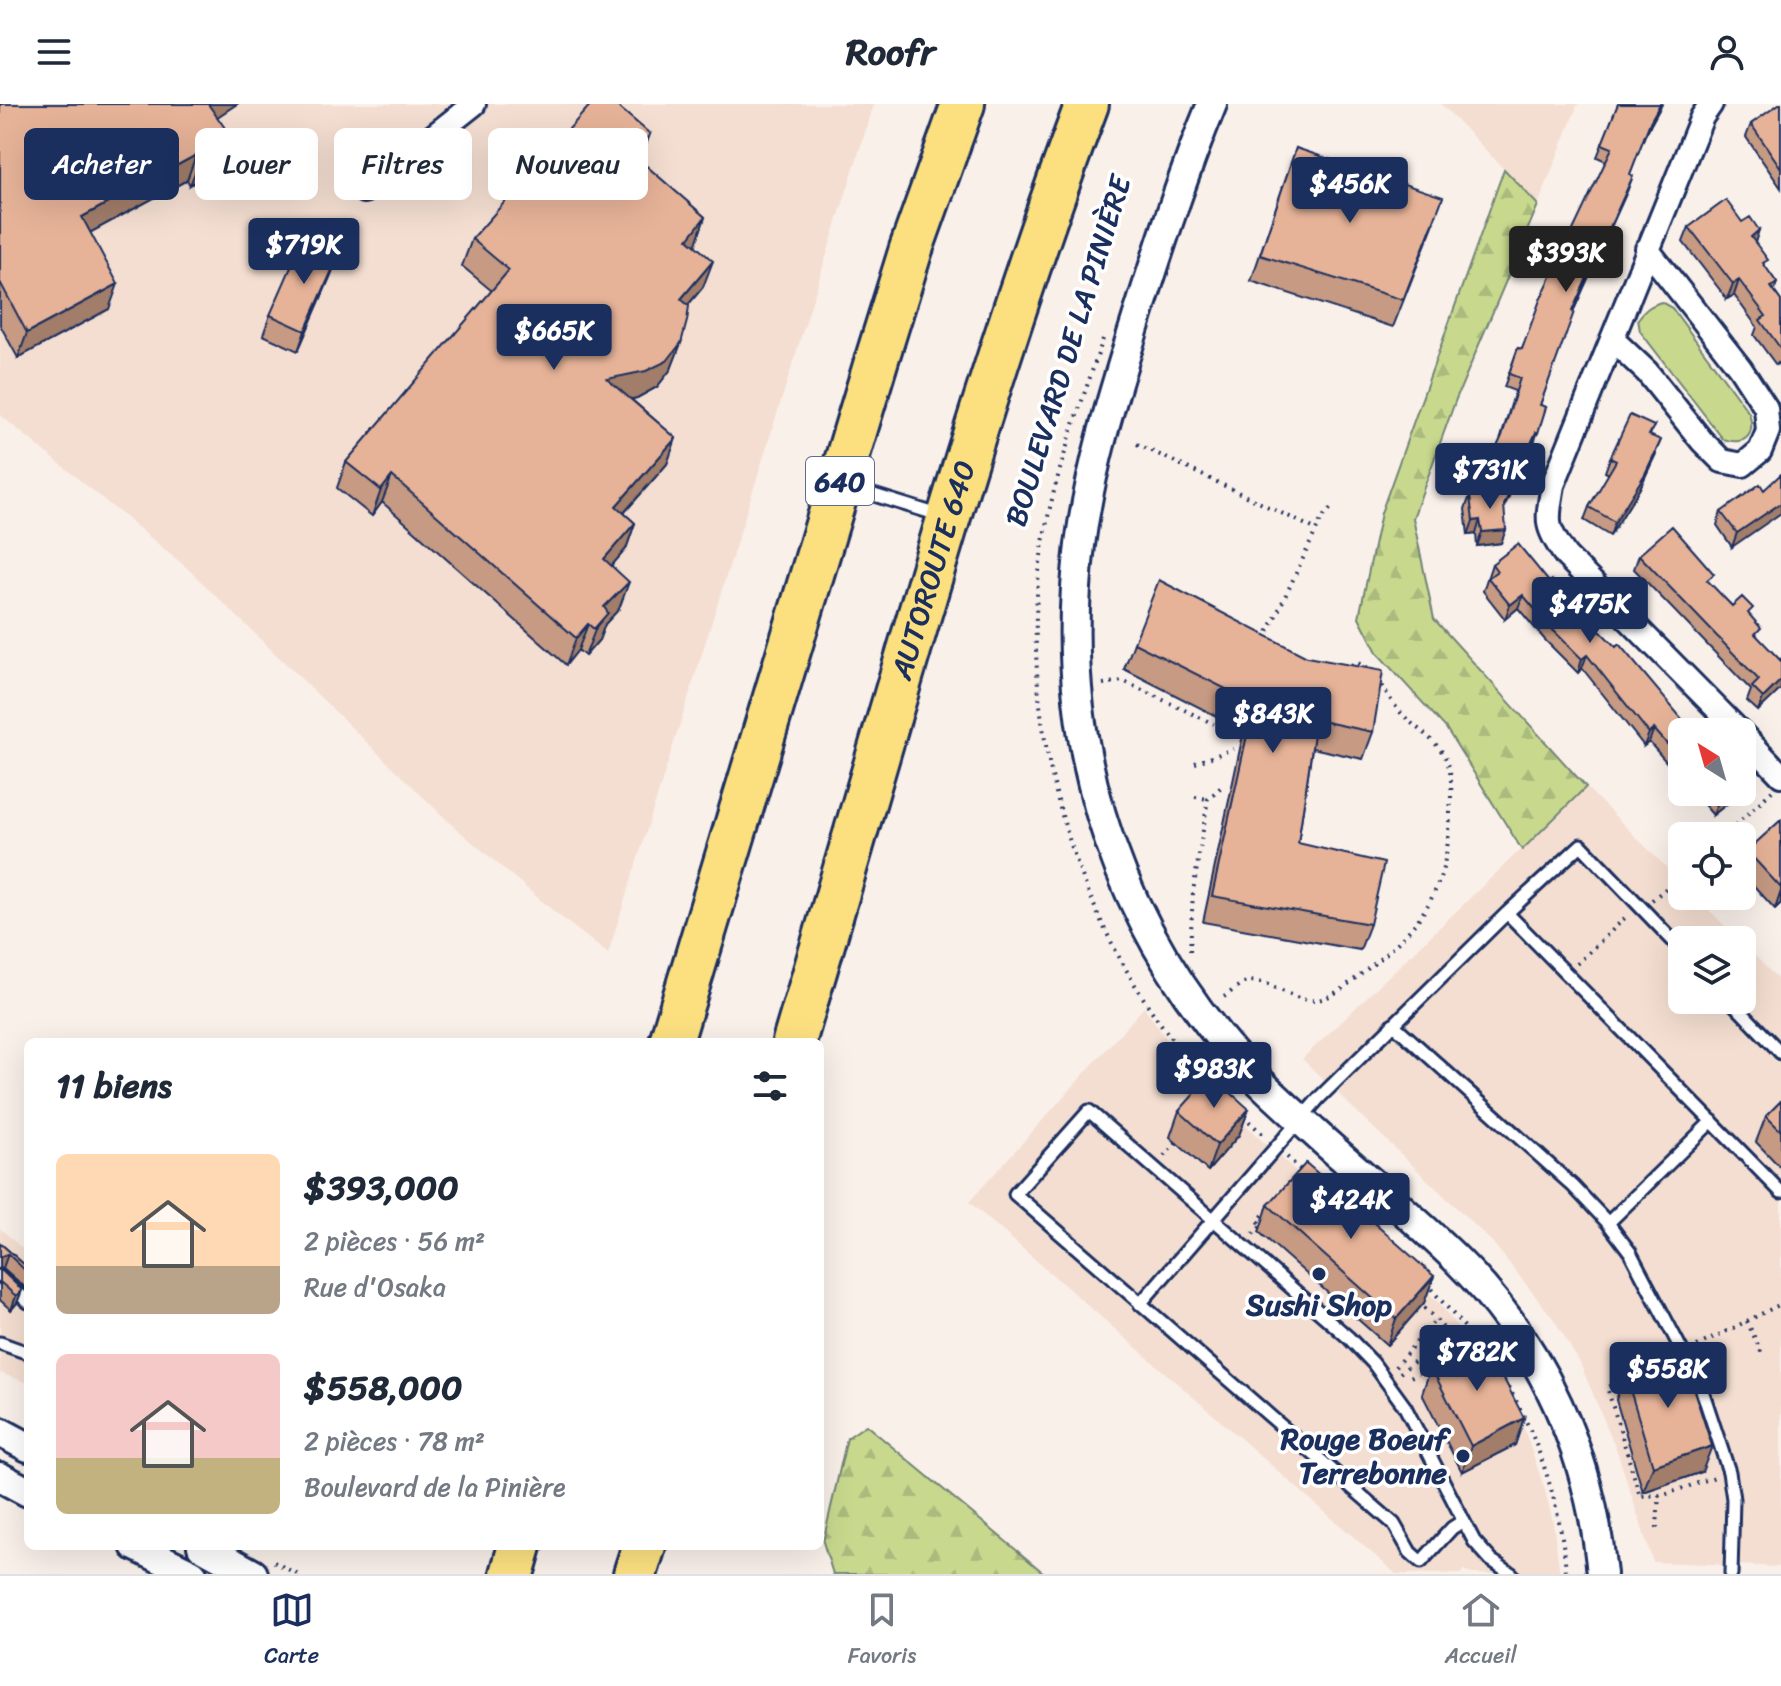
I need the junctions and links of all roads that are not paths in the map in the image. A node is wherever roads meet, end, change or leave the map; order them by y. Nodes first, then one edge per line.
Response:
1 (474, 104) edge
2 (963, 104) edge
3 (1087, 104) edge
4 (1212, 104) edge
5 (1711, 104) edge
6 (444, 128) edge
7 (1647, 249) junction
8 (1612, 339) junction
9 (839, 484) junction
10 (950, 518) junction
11 (1726, 718) edge
12 (1756, 748) edge
13 (1776, 768) edge
14 (1507, 913) junction
15 (1668, 935) edge
16 (1743, 1014) edge
17 (1393, 1024) junction
18 (672, 1038) edge
19 (795, 1038) edge
20 (1781, 1053) edge
21 (1300, 1119) junction
22 (1712, 1121) junction
23 (1781, 1192) edge
24 (1214, 1219) junction
25 (1608, 1223) junction
26 (0, 1276) edge
27 (24, 1298) edge
28 (1140, 1304) junction
29 (0, 1343) edge
30 (24, 1352) edge
31 (0, 1432) edge
32 (24, 1445) edge
33 (0, 1477) edge
34 (24, 1490) edge
35 (1463, 1521) junction
36 (143, 1550) edge
37 (209, 1550) edge
38 (643, 1550) edge
39 (192, 1574) edge
40 (253, 1574) edge
41 (635, 1574) edge
42 (1512, 1574) edge
43 (1602, 1574) edge
44 (1731, 1574) edge

1 - 6 street
2 - 9 highway, 640
3 - 10 highway, AUTOROUTE 640
4 - 21 street, BOULEVARD DE LA PINIÈRE
5 - 7 street
7 - 8 street
7 - 8 street
8 - 11 street
9 - 10 lane
9 - 18 highway, 640
10 - 19 highway, AUTOROUTE 640
12 - 13 street
14 - 15 lane
14 - 17 lane
14 - 22 lane
16 - 20 lane
17 - 21 lane
17 - 25 lane
21 - 24 lane
21 - 43 street, BOULEVARD DE LA PINIÈRE
22 - 23 lane
22 - 25 lane
24 - 28 lane
24 - 28 lane
24 - 35 lane
25 - 44 lane
26 - 27 lane
28 - 35 lane
29 - 30 lane
31 - 32 street
33 - 34 street
35 - 42 lane
36 - 39 street
37 - 40 street
38 - 41 highway

